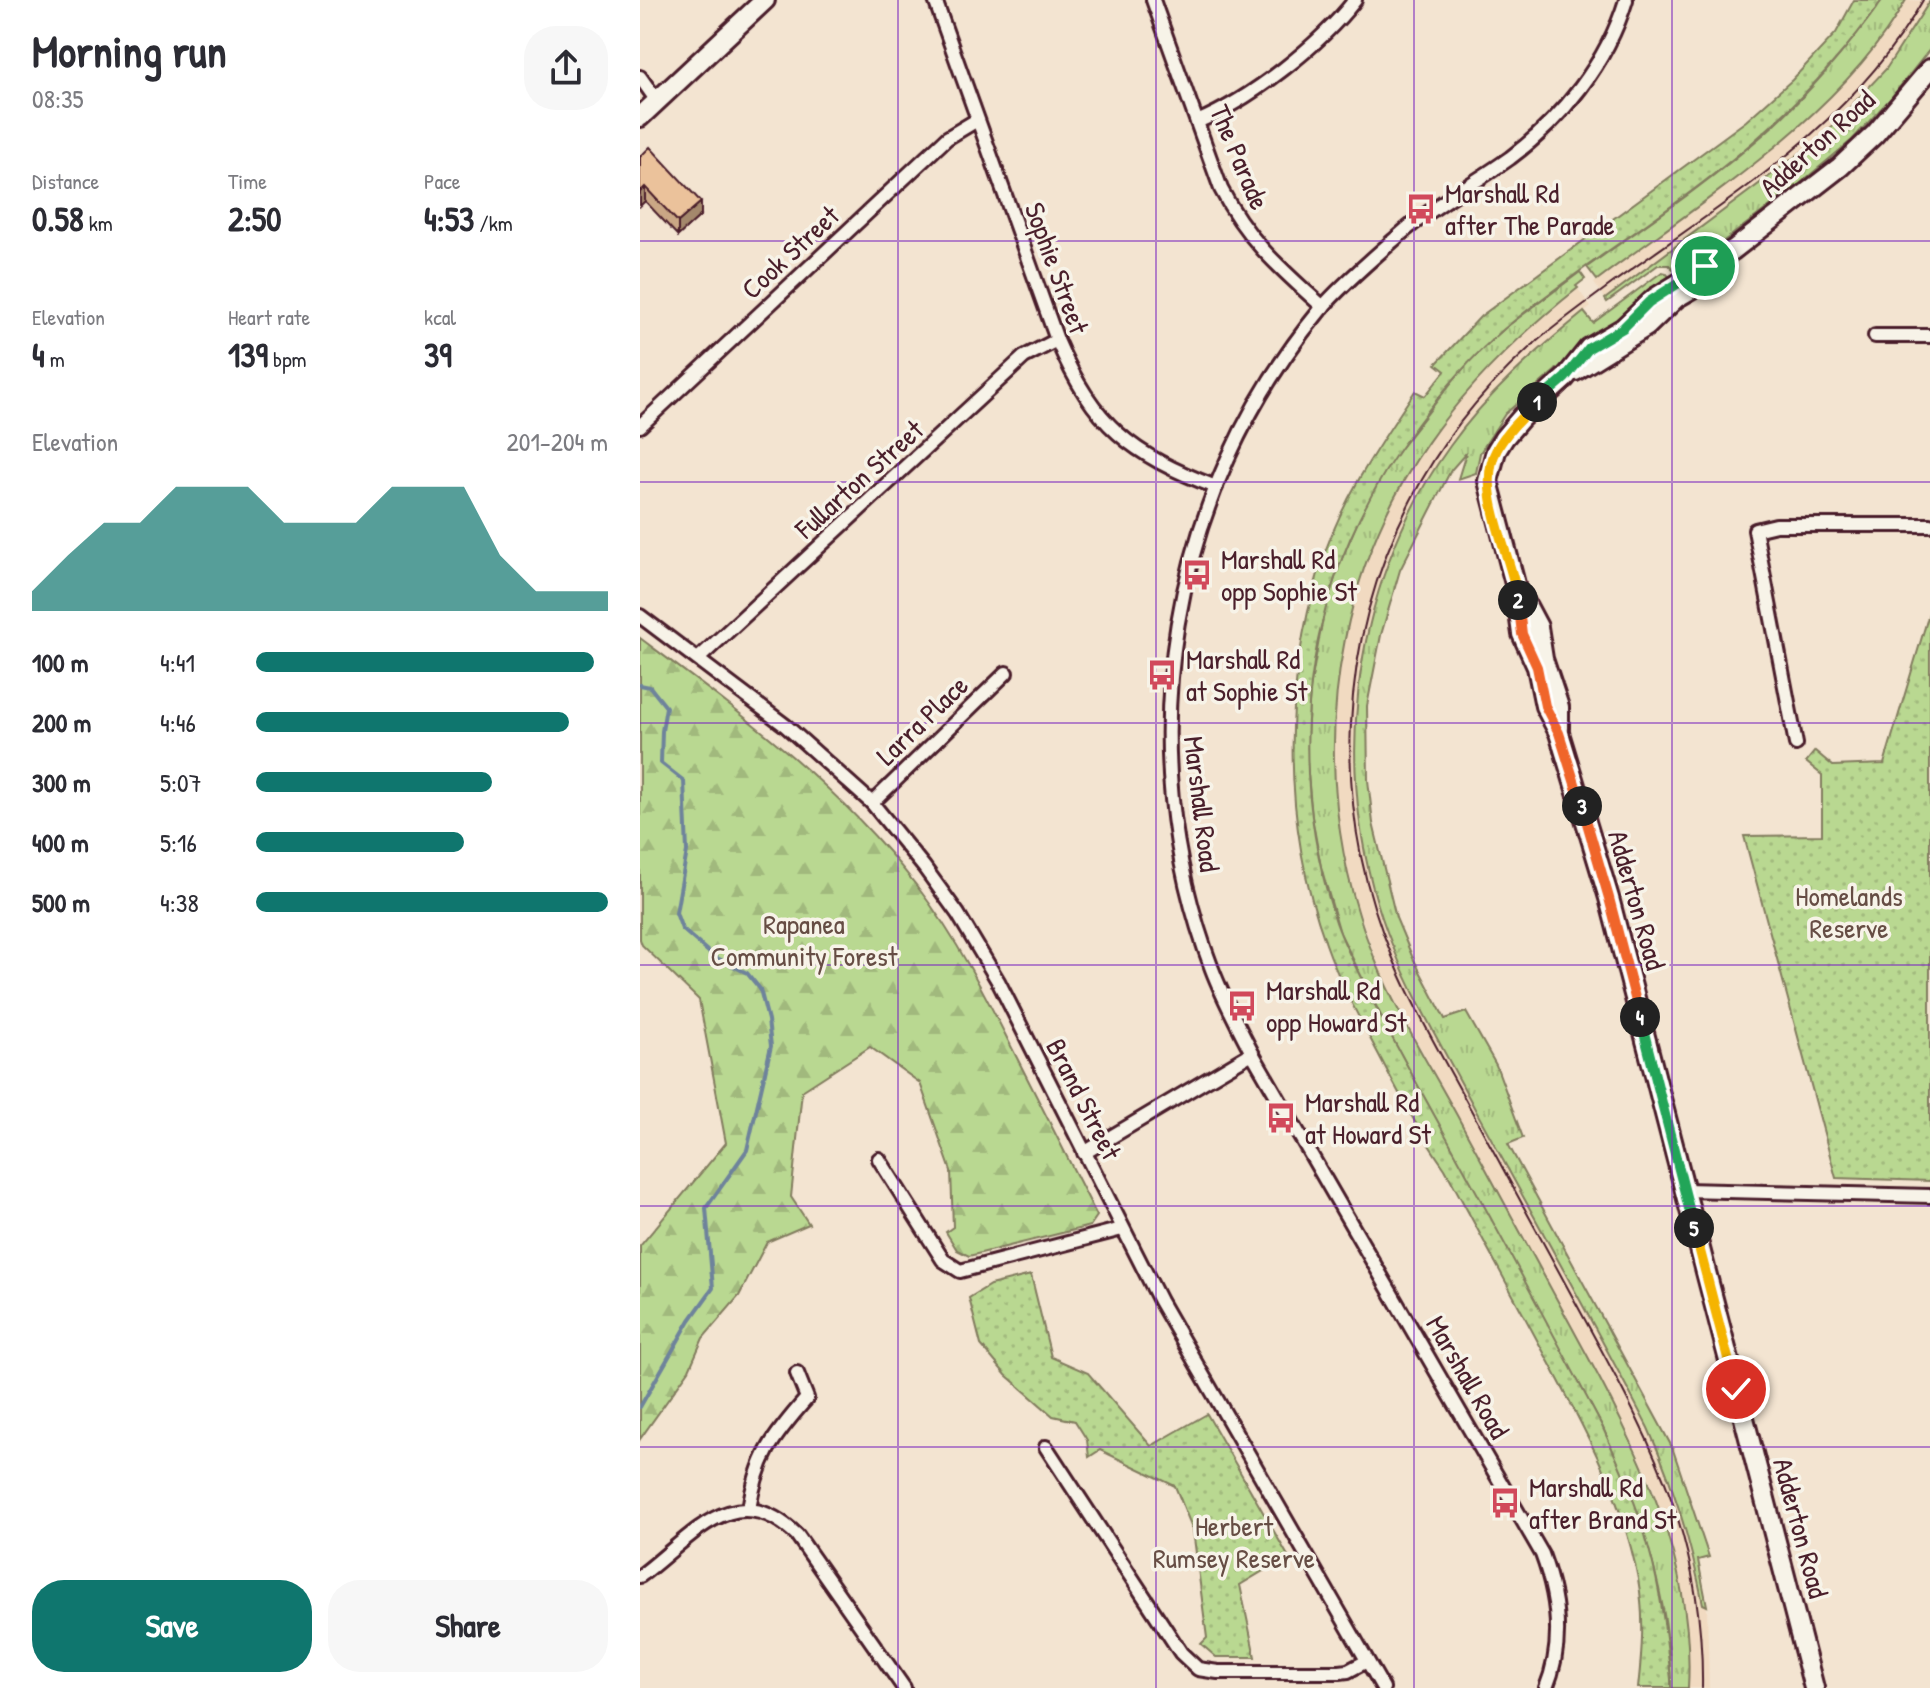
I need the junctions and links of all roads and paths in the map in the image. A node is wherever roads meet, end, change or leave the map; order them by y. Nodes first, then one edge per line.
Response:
1 (765, 0) edge
2 (935, 0) edge
3 (1153, 0) edge
4 (1355, 0) edge
5 (1626, 0) edge
6 (1930, 69) edge
7 (640, 77) edge
8 (657, 101) junction
9 (640, 117) edge
10 (977, 120) junction
11 (1197, 122) junction
12 (1323, 307) junction
13 (1875, 336) dead end
14 (1930, 336) edge
15 (1057, 340) junction
16 (640, 426) edge
17 (1216, 487) junction
18 (1930, 525) edge
19 (640, 616) edge
20 (698, 659) junction
21 (1006, 673) dead end
22 (1796, 744) dead end
23 (872, 803) junction
24 (1252, 1053) junction
25 (1084, 1153) junction
26 (879, 1159) dead end
27 (1684, 1190) junction
28 (1930, 1196) edge
29 (1122, 1229) junction
30 (797, 1373) dead end
31 (1046, 1447) dead end
32 (749, 1509) junction
33 (640, 1576) edge
34 (1367, 1661) junction
35 (904, 1688) edge
36 (1383, 1688) edge
37 (1546, 1688) edge
38 (1814, 1688) edge

1 - 8 main road
2 - 10 street, Sophie Street
3 - 11 street, The Parade
4 - 11 street
5 - 12 street, Marshall Road
6 - 27 main road, Adderton Road
7 - 8 street
8 - 9 main road
10 - 15 street, Sophie Street
10 - 16 street, Cook Street
11 - 12 street, The Parade
12 - 17 street, Marshall Road
13 - 14 street
15 - 17 street, Sophie Street
15 - 20 street, Fullarton Street
17 - 24 street, Marshall Road
18 - 22 street
19 - 20 street, Brand Street
20 - 23 street, Brand Street
21 - 23 street, Larra Place
23 - 25 street, Brand Street
24 - 25 street
24 - 37 street, Marshall Road
25 - 29 street, Brand Street
26 - 29 street
27 - 28 street
27 - 38 main road, Adderton Road
29 - 34 street, Brand Street
30 - 32 street
31 - 34 street
32 - 33 street
32 - 35 street
34 - 36 street, Brand Street

